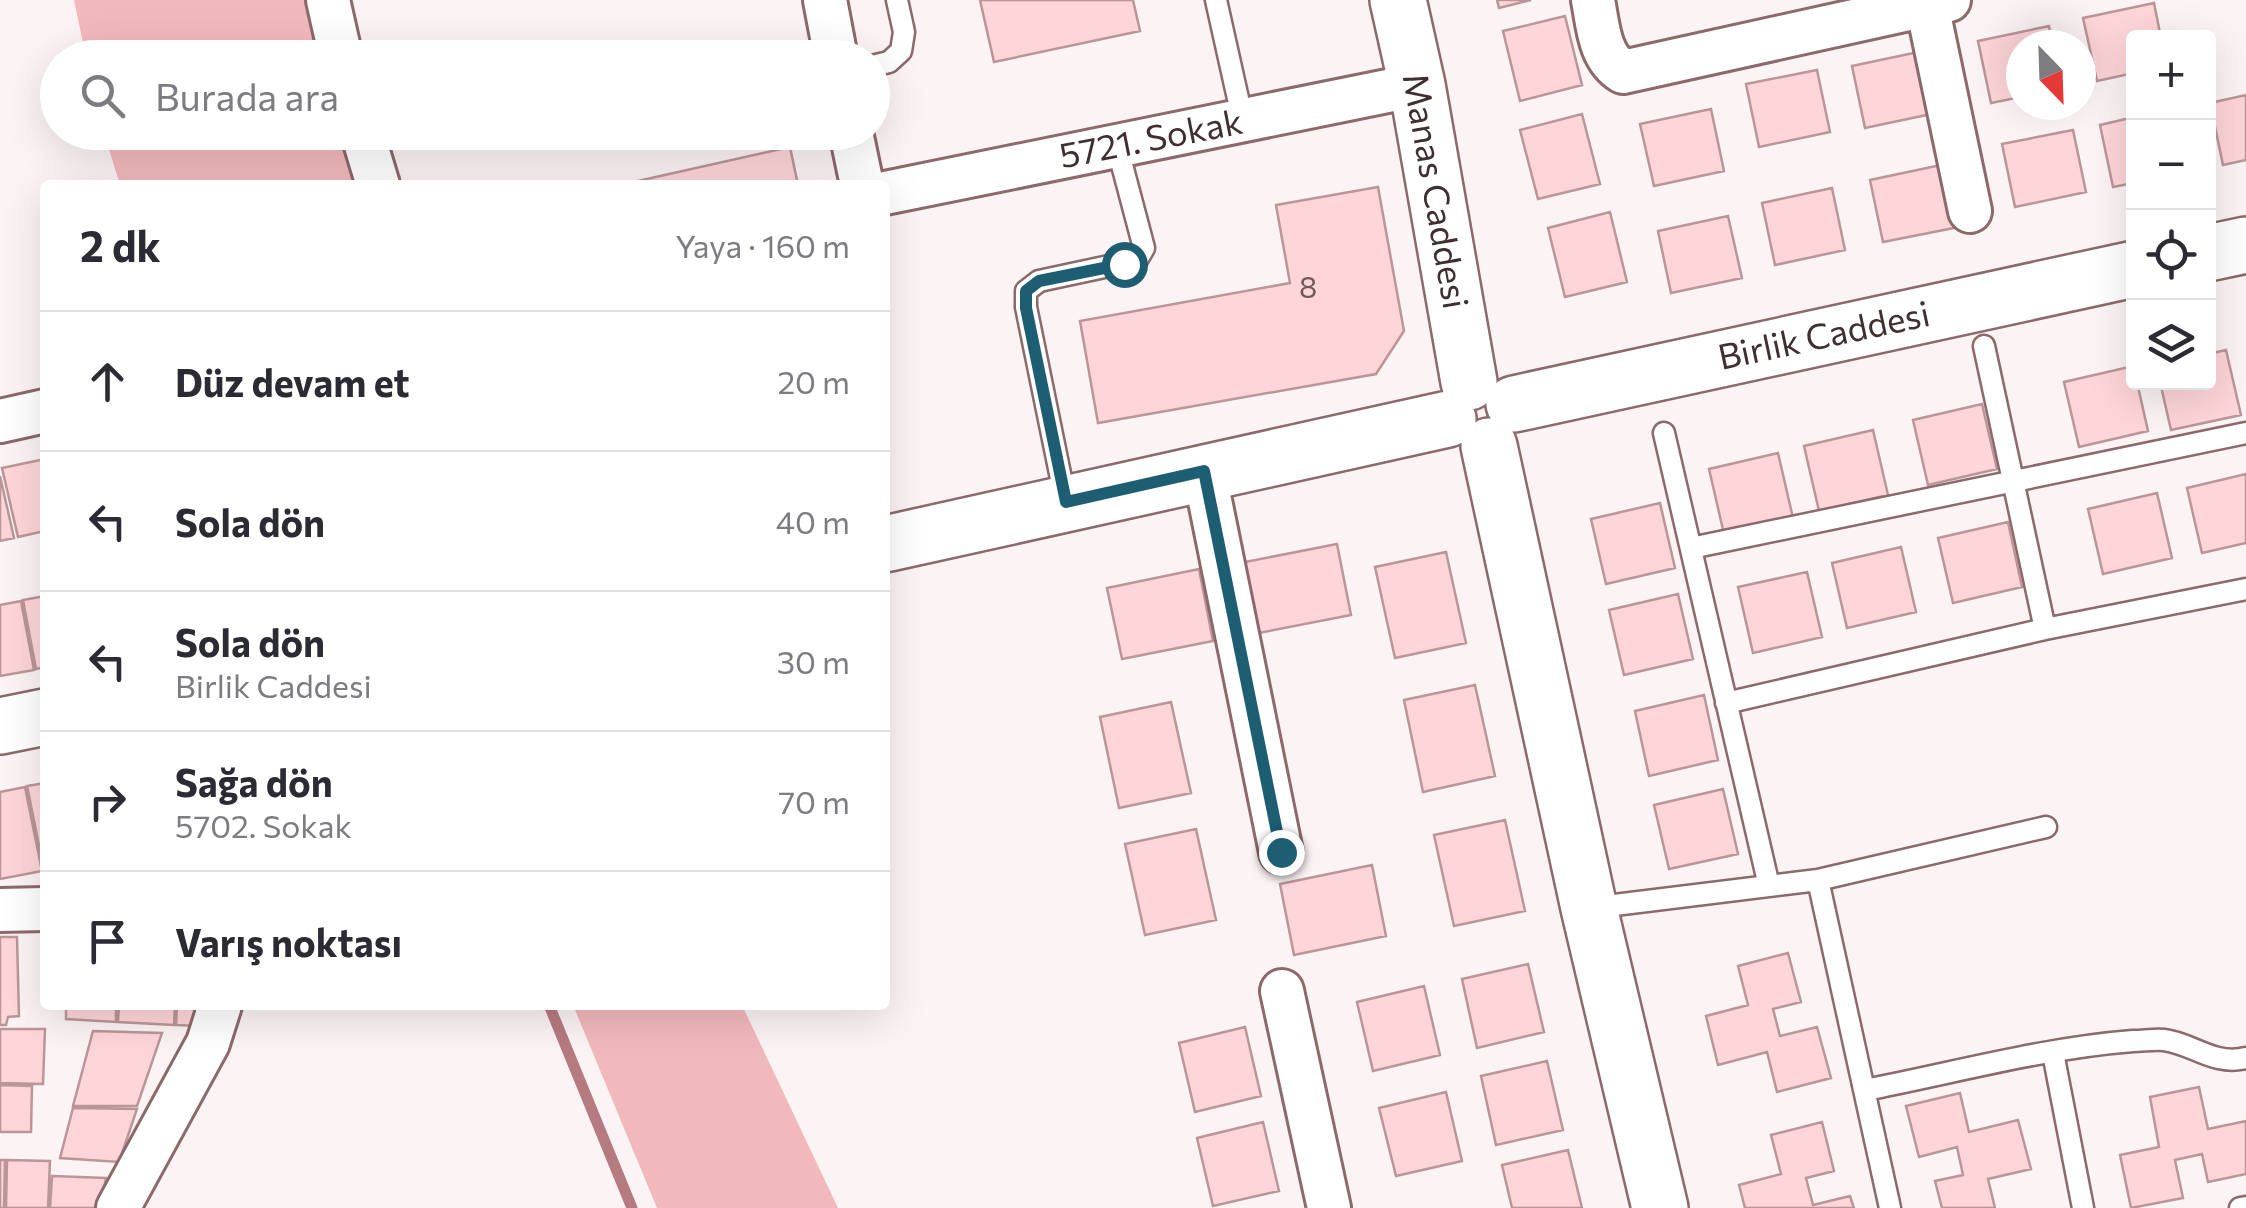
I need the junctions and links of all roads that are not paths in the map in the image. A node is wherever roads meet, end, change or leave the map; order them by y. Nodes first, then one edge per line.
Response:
1 (328, 0) edge
2 (825, 0) edge
3 (897, 0) edge
4 (1216, 0) edge
5 (1398, 0) edge
6 (1593, 0) edge
7 (1938, 2) edge
8 (337, 40) edge
9 (833, 40) edge
10 (890, 61) edge
11 (1417, 85) junction
12 (1243, 121) junction
13 (1116, 146) junction
14 (367, 150) edge
15 (855, 150) edge
16 (376, 180) edge
17 (861, 180) edge
18 (890, 192) edge
19 (1970, 211) dead end
20 (2246, 245) edge
21 (2216, 251) edge
22 (2126, 271) edge
23 (1984, 346) dead end
24 (40, 412) edge
25 (1480, 413) junction
26 (0, 420) edge
27 (2246, 433) edge
28 (1664, 434) dead end
29 (1204, 471) junction
30 (2013, 483) junction
31 (1066, 502) junction
32 (890, 543) edge
33 (1690, 548) junction
34 (2246, 589) edge
35 (2045, 629) junction
36 (1726, 703) junction
37 (40, 718) edge
38 (0, 726) edge
39 (2046, 828) dead end
40 (1281, 852) dead end
41 (1818, 880) junction
42 (1769, 886) junction
43 (1589, 908) junction
44 (40, 909) edge
45 (0, 910) edge
46 (1282, 992) dead end
47 (218, 1010) edge
48 (2053, 1053) junction
49 (2246, 1058) edge
50 (1865, 1090) junction
51 (118, 1208) edge
52 (1329, 1208) edge
53 (1660, 1208) edge
54 (1890, 1208) edge
55 (2083, 1208) edge

1 - 8 street
2 - 9 street
3 - 10 lane
4 - 12 lane
5 - 11 street, Manas Caddesi
6 - 7 street
7 - 19 street
11 - 12 street, 5721. Sokak
11 - 25 street, Manas Caddesi
12 - 13 street, 5721. Sokak
13 - 18 street, 5721. Sokak
13 - 31 lane
14 - 16 street
15 - 17 street
20 - 21 street
22 - 25 street, Birlik Caddesi
23 - 30 lane
24 - 26 street
25 - 29 street, Birlik Caddesi
25 - 43 street, Manas Caddesi
27 - 30 lane
28 - 33 lane
29 - 31 street, Birlik Caddesi
29 - 40 street
30 - 33 lane
30 - 35 lane
31 - 32 street, Birlik Caddesi
33 - 36 lane
34 - 35 lane
35 - 36 lane
36 - 42 lane
37 - 38 street
39 - 41 lane
41 - 42 lane
41 - 50 lane
42 - 43 lane
43 - 53 street, Manas Caddesi
44 - 45 street
46 - 52 street
47 - 51 street
48 - 49 lane
48 - 50 lane
48 - 55 lane
50 - 54 lane

